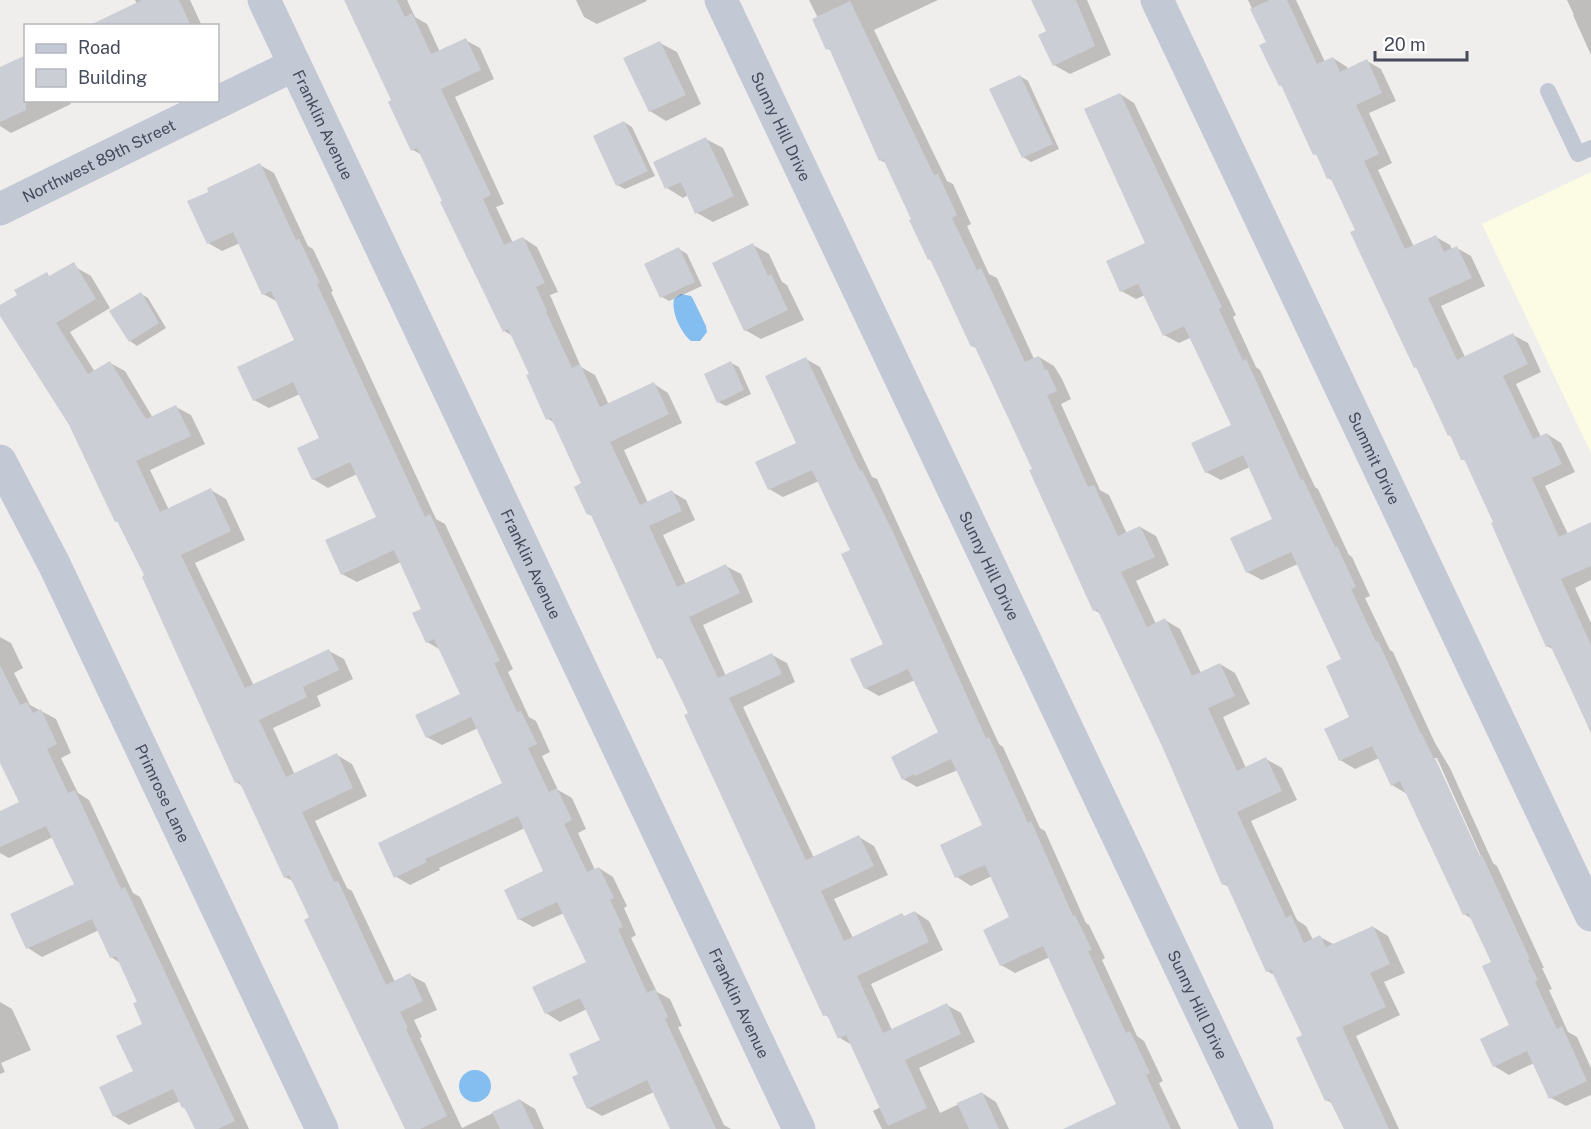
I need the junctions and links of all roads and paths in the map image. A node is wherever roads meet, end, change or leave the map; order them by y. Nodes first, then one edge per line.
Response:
1 (264, 0) edge
2 (721, 0) edge
3 (1157, 0) edge
4 (294, 65) junction
5 (1548, 91) dead end
6 (218, 102) edge
7 (219, 102) edge
8 (1591, 148) edge
9 (0, 209) edge
10 (0, 461) edge
11 (1591, 915) edge
12 (322, 1129) edge
13 (799, 1129) edge
14 (1257, 1129) edge

1 - 4 street, Franklin Avenue
2 - 14 street, Sunny Hill Drive
3 - 11 street, Summit Drive
4 - 7 street, Northwest 89th Street
4 - 13 street, Franklin Avenue
5 - 8 lane
6 - 9 street, Northwest 89th Street
10 - 12 street, Primrose Lane

